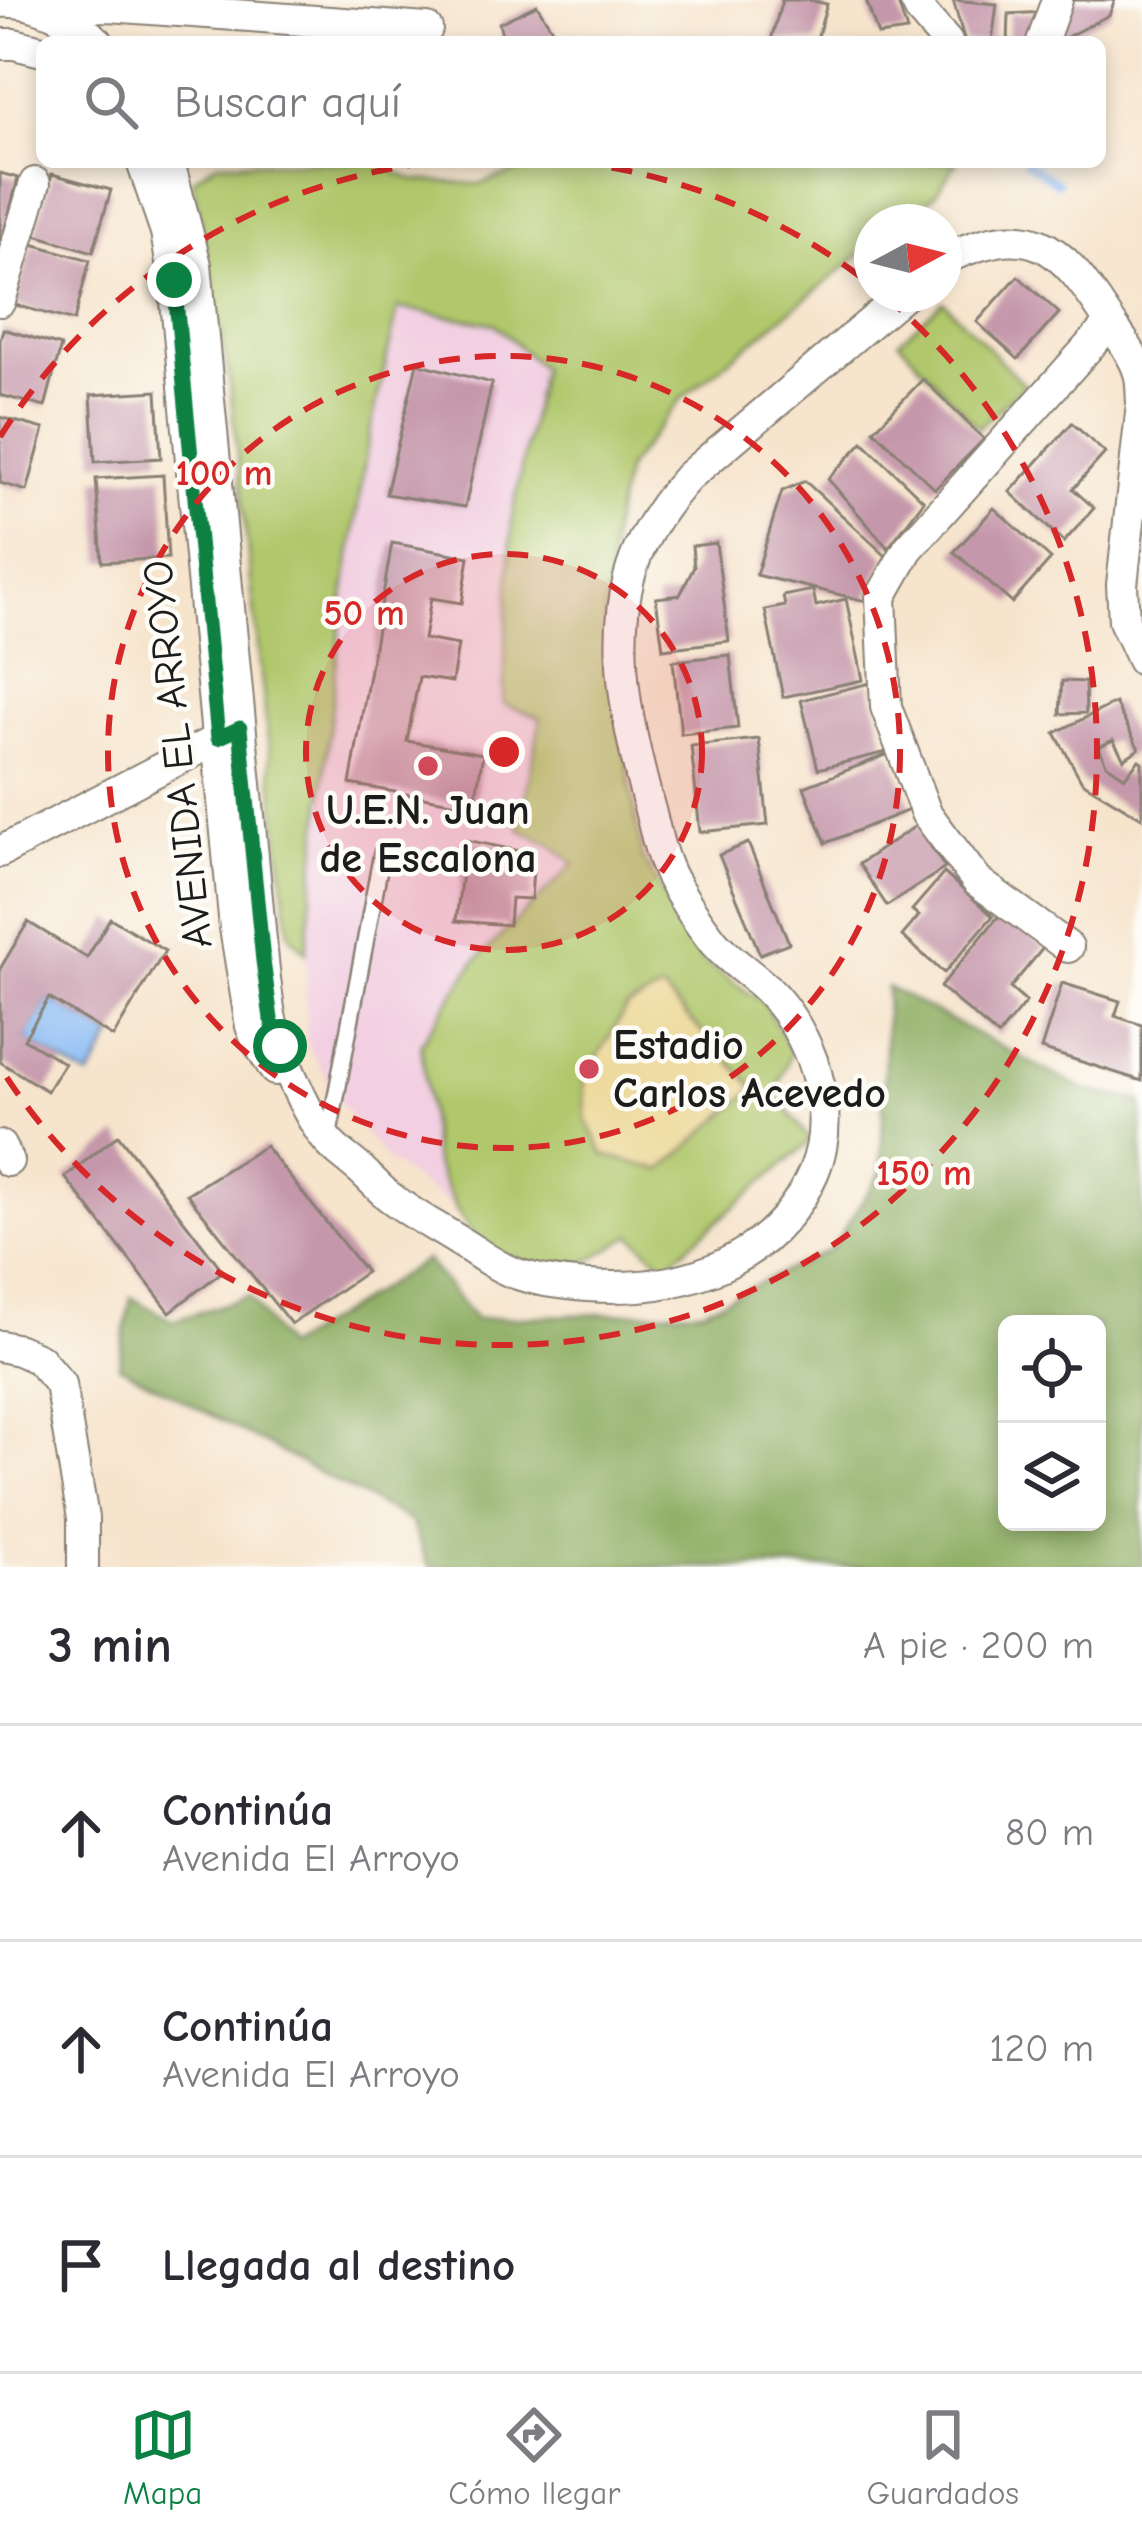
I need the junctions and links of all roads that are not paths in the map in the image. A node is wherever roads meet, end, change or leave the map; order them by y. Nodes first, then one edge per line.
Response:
1 (915, 0) edge
2 (1057, 0) edge
3 (0, 2) edge
4 (41, 8) junction
5 (427, 29) dead end
6 (88, 36) edge
7 (942, 36) edge
8 (1044, 36) edge
9 (0, 44) edge
10 (36, 50) edge
11 (144, 168) edge
12 (171, 168) edge
13 (35, 183) dead end
14 (962, 251) edge
15 (0, 302) edge
16 (883, 312) edge
17 (1110, 323) junction
18 (1142, 403) edge
19 (1142, 660) edge
20 (229, 733) junction
21 (0, 852) edge
22 (382, 853) dead end
23 (1068, 947) dead end
24 (327, 1142) junction
25 (0, 1346) edge
26 (83, 1567) edge

1 - 7 street
2 - 8 street
3 - 4 street
4 - 5 street
4 - 6 street
9 - 10 street
11 - 20 street, AVENIDA EL ARROYO
12 - 20 street, AVENIDA EL ARROYO
13 - 15 street
14 - 17 street
16 - 24 street, AVENIDA EL ARROYO
17 - 18 street
17 - 23 street
18 - 19 street
20 - 21 street
20 - 24 street, AVENIDA EL ARROYO
22 - 24 lane
25 - 26 street

